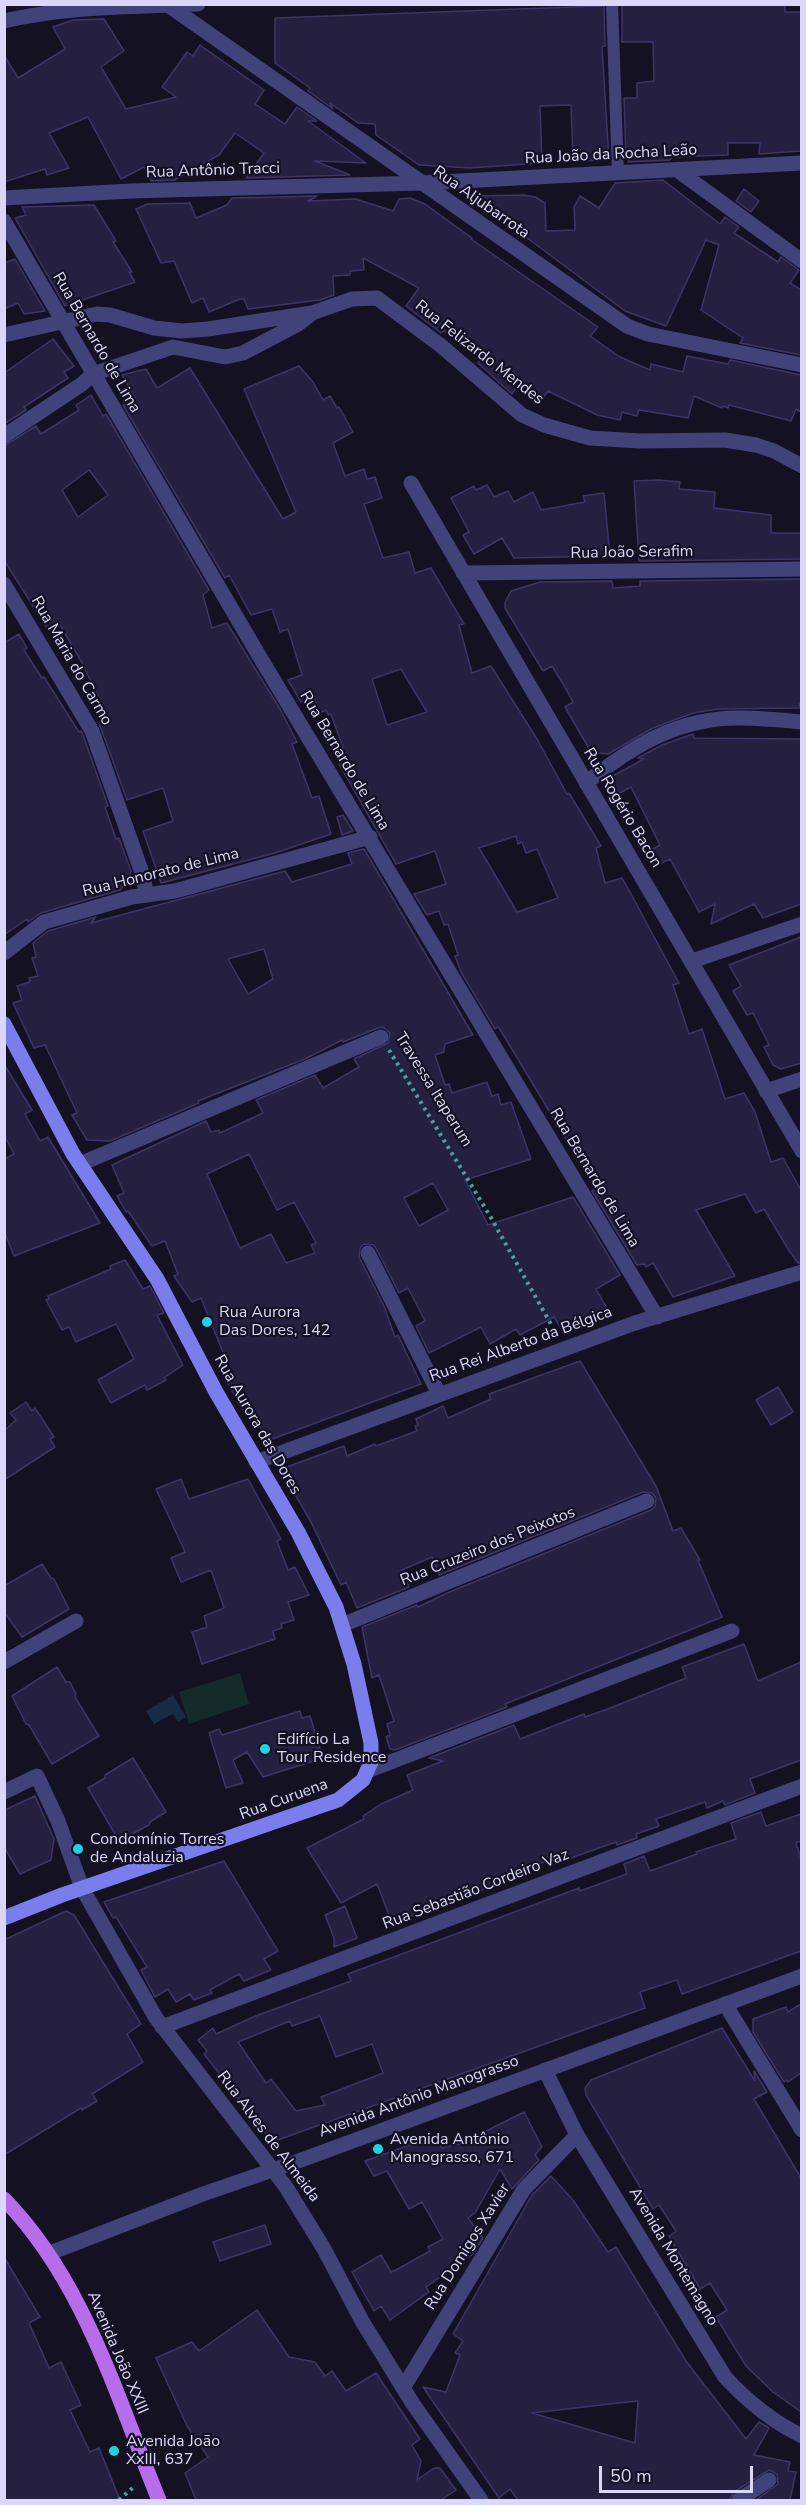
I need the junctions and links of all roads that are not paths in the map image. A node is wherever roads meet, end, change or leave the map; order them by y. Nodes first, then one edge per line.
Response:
1 (198, 4) edge
2 (612, 4) edge
3 (168, 5) edge
4 (82, 6) edge
5 (4, 21) edge
6 (801, 163) edge
7 (677, 170) junction
8 (618, 174) junction
9 (422, 183) junction
10 (4, 198) edge
11 (4, 221) edge
12 (801, 261) edge
13 (312, 313) junction
14 (63, 321) junction
15 (4, 335) edge
16 (801, 366) edge
17 (93, 374) junction
18 (4, 436) edge
19 (801, 466) edge
20 (411, 483) dead end
21 (801, 570) edge
22 (464, 573) junction
23 (4, 584) edge
24 (801, 722) edge
25 (586, 783) junction
26 (370, 837) junction
27 (147, 895) junction
28 (801, 924) edge
29 (4, 953) edge
30 (692, 961) junction
31 (4, 1024) edge
32 (381, 1036) road end
33 (801, 1079) edge
34 (766, 1091) junction
35 (801, 1151) edge
36 (80, 1164) junction
37 (368, 1253) dead end
38 (801, 1272) edge
39 (657, 1317) junction
40 (439, 1394) junction
41 (256, 1462) junction
42 (647, 1502) dead end
43 (76, 1621) dead end
44 (342, 1625) junction
45 (732, 1631) dead end
46 (4, 1662) edge
47 (366, 1771) junction
48 (801, 1786) edge
49 (4, 1792) edge
50 (82, 1888) junction
51 (4, 1918) edge
52 (801, 1976) edge
53 (725, 2004) junction
54 (162, 2026) junction
55 (544, 2070) junction
56 (801, 2130) edge
57 (577, 2135) junction
58 (273, 2170) junction
59 (4, 2199) edge
60 (50, 2253) junction
61 (403, 2388) junction
62 (801, 2436) edge
63 (769, 2480) dead end
64 (159, 2500) edge
65 (481, 2500) edge
66 (739, 2500) edge

1 - 3 street
2 - 8 lane
3 - 4 street
3 - 9 street, Rua Aljubarrota
4 - 5 street
6 - 7 street, Rua João da Rocha Leão
7 - 8 street, Rua João da Rocha Leão
7 - 12 street
8 - 9 street, Rua João da Rocha Leão
9 - 10 street, Rua Antônio Tracci
9 - 16 street, Rua Aljubarrota
11 - 14 street, Rua Bernardo de Lima
13 - 14 street, Rua Felizardo Mendes
13 - 17 street, Rua Felizardo Mendes
13 - 19 street, Rua Felizardo Mendes
14 - 15 street, Rua Felizardo Mendes
14 - 17 street, Rua Bernardo de Lima
17 - 18 street, Rua Felizardo Mendes
17 - 26 street, Rua Bernardo de Lima
20 - 22 street, Rua Rogério Bacon
21 - 22 street, Rua João Serafim
22 - 25 street, Rua Rogério Bacon
23 - 27 street, Rua Maria do Carmo
24 - 25 street
25 - 30 street, Rua Rogério Bacon
26 - 27 street, Rua Honorato de Lima
26 - 39 street, Rua Bernardo de Lima
27 - 29 street, Rua Honorato de Lima
28 - 30 street
30 - 34 street, Rua Rogério Bacon
31 - 36 main road, Rua Aurora das Dores
32 - 36 street, Travessa Itaperum
33 - 34 street
34 - 35 street, Rua Rogério Bacon
36 - 41 main road, Rua Aurora das Dores
37 - 40 street
38 - 39 street, Rua Rei Alberto da Bélgica
39 - 40 street, Rua Rei Alberto da Bélgica
40 - 41 street, Rua Rei Alberto da Bélgica
41 - 44 main road, Rua Aurora das Dores
42 - 44 street, Rua Cruzeiro dos Peixotos
43 - 46 street
44 - 47 main road, Rua Aurora das Dores
45 - 47 street, Rua Curuena
47 - 50 main road, Rua Curuena
48 - 54 street, Rua Sebastião Cordeiro Vaz
49 - 50 street, Rua Alves de Almeida
50 - 51 main road, Rua Curuena
50 - 54 street, Rua Alves de Almeida
52 - 53 street, Avenida Antônio Manograsso
53 - 55 street, Avenida Antônio Manograsso
53 - 56 street
54 - 58 street, Rua Alves de Almeida
55 - 57 street, Avenida Montemagno
55 - 58 street, Avenida Antônio Manograsso
57 - 61 street, Rua Domigos Xavier
57 - 62 street, Avenida Montemagno
58 - 60 street, Avenida Antônio Manograsso
58 - 61 street, Rua Alves de Almeida
59 - 60 main road, Avenida João XXIII
60 - 64 main road, Avenida João XXIII
61 - 65 street, Rua Alves de Almeida
63 - 66 street

